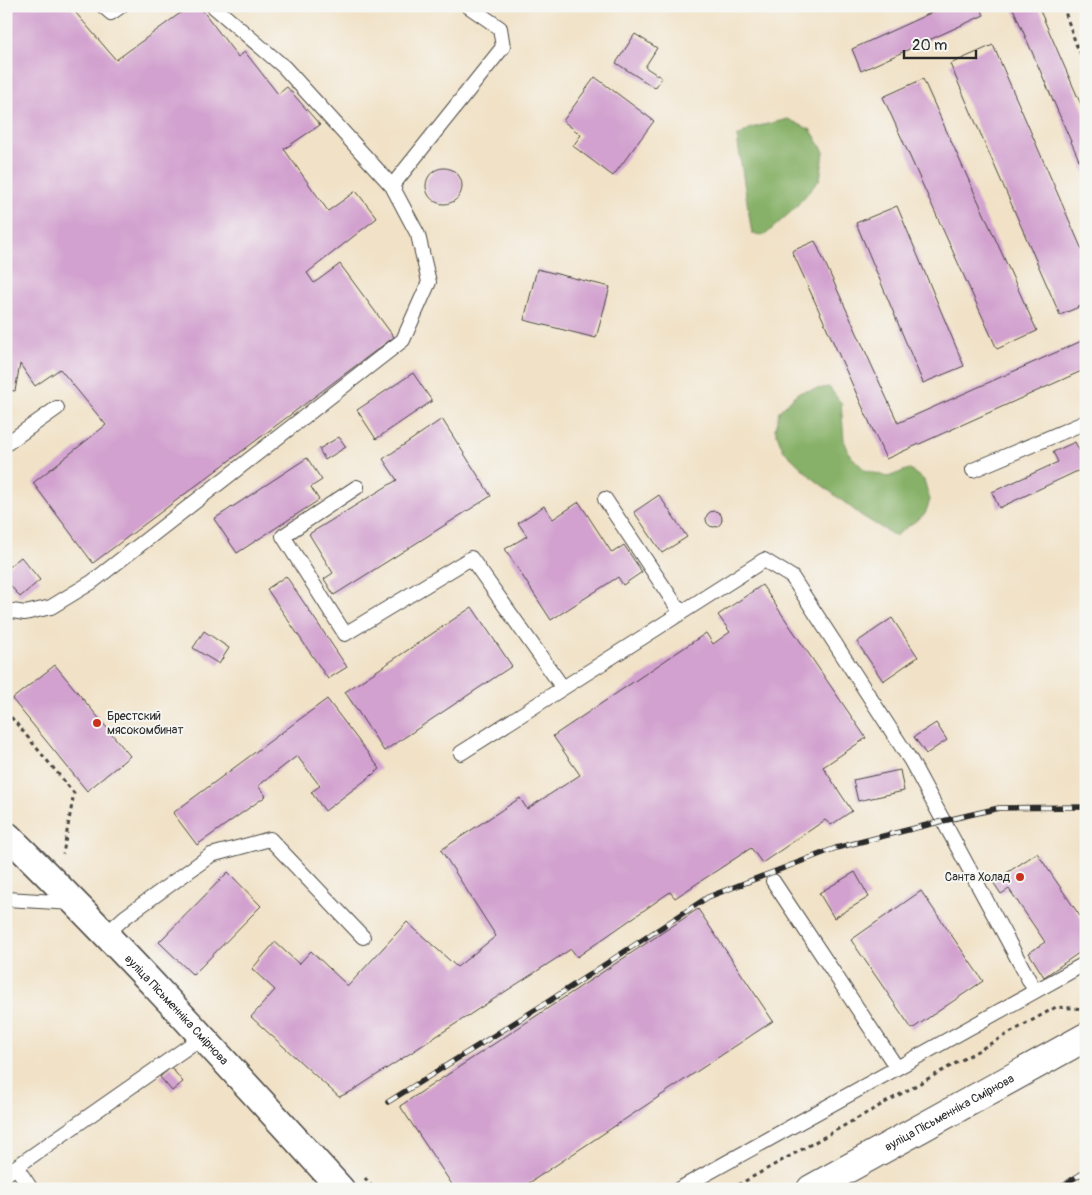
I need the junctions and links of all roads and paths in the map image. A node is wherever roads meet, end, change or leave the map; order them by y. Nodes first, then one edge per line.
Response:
1 (103, 6) edge
2 (121, 6) edge
3 (213, 6) edge
4 (468, 6) edge
5 (1064, 6) edge
6 (1086, 65) edge
7 (392, 186) junction
8 (57, 408) dead end
9 (1086, 422) edge
10 (6, 444) edge
11 (973, 470) dead end
12 (357, 487) dead end
13 (605, 499) dead end
14 (6, 610) edge
15 (680, 614) junction
16 (563, 688) junction
17 (6, 711) edge
18 (461, 753) dead end
19 (7, 835) edge
20 (61, 861) dead end
21 (773, 881) dead end
22 (6, 898) edge
23 (76, 903) junction
24 (105, 935) junction
25 (362, 937) dead end
26 (1086, 963) edge
27 (1035, 991) junction
28 (1086, 1009) edge
29 (202, 1037) junction
30 (1086, 1038) edge
31 (896, 1068) junction
32 (12, 1171) edge
33 (351, 1182) edge
34 (31, 1189) edge
35 (374, 1189) edge
36 (679, 1189) edge
37 (731, 1189) edge
38 (811, 1189) edge

1 - 2 lane
3 - 7 lane
4 - 7 lane
5 - 6 path
7 - 14 lane
8 - 10 lane
9 - 11 lane
12 - 16 lane
13 - 15 lane
15 - 16 lane
15 - 27 lane
16 - 18 lane
17 - 20 path
19 - 23 street, вуліца Пісьменніка Смірнова
21 - 31 lane
22 - 23 lane
23 - 24 street, вуліца Пісьменніка Смірнова
24 - 25 lane
24 - 29 street, вуліца Пісьменніка Смірнова
26 - 27 lane
27 - 31 lane
28 - 37 path
29 - 32 lane
29 - 33 street, вуліца Пісьменніка Смірнова
30 - 38 main road, вуліца Пісьменніка Смірнова
31 - 36 lane
32 - 34 lane
33 - 35 path

